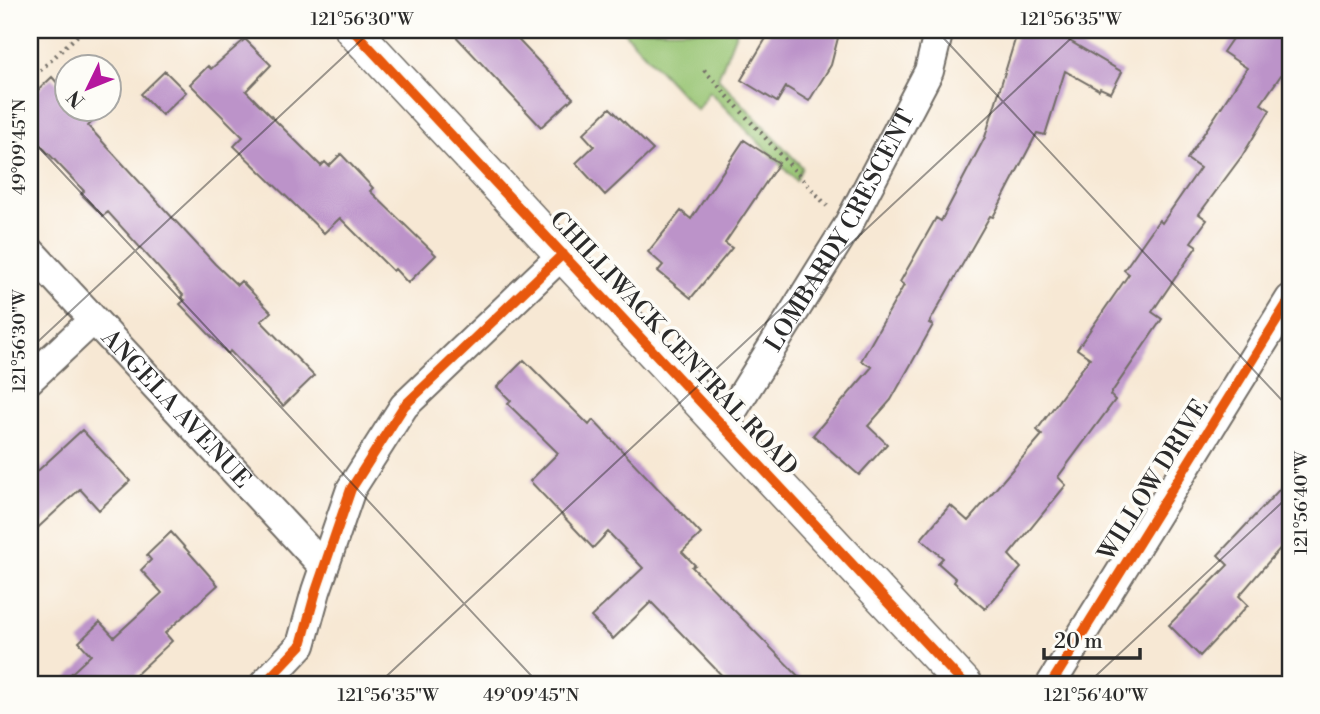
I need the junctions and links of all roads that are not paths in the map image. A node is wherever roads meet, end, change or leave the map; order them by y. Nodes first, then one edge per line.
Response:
1 (353, 30) edge
2 (939, 30) edge
3 (30, 251) edge
4 (563, 254) junction
5 (1290, 299) edge
6 (93, 320) junction
7 (30, 379) edge
8 (723, 426) junction
9 (324, 567) junction
10 (264, 684) edge
11 (964, 684) edge
12 (1051, 684) edge

1 - 4 street, CHILLIWACK CENTRAL ROAD
2 - 8 street, LOMBARDY CRESCENT
3 - 6 street, ANGELA AVENUE
4 - 8 street, CHILLIWACK CENTRAL ROAD
4 - 9 street
5 - 12 street, WILLOW DRIVE
6 - 7 street
6 - 9 street, ANGELA AVENUE
8 - 11 street, CHILLIWACK CENTRAL ROAD
9 - 10 street

